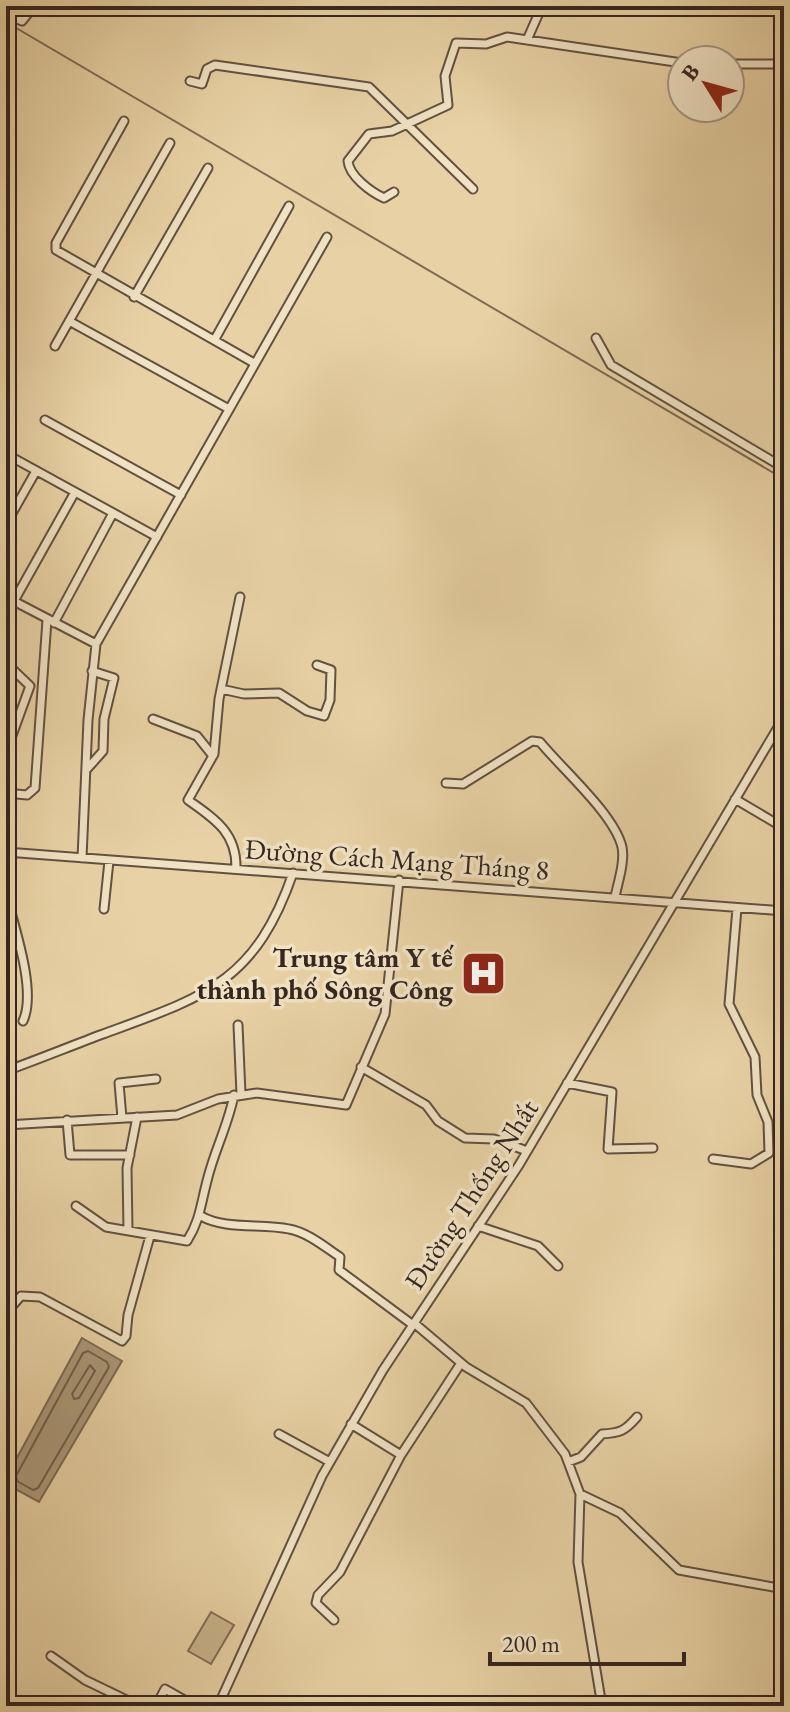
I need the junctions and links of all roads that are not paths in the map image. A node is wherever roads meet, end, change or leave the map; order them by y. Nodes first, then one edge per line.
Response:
1 (34, 6) edge
2 (542, 6) edge
3 (6, 14) edge
4 (527, 40) junction
5 (666, 61) edge
6 (746, 64) edge
7 (784, 64) edge
8 (190, 81) dead end
9 (124, 121) dead end
10 (409, 124) junction
11 (170, 143) dead end
12 (208, 168) dead end
13 (473, 189) dead end
14 (394, 192) dead end
15 (289, 206) dead end
16 (327, 237) dead end
17 (96, 274) junction
18 (134, 297) junction
19 (69, 321) junction
20 (596, 338) dead end
21 (215, 339) junction
22 (55, 346) dead end
23 (254, 363) junction
24 (229, 409) junction
25 (45, 420) dead end
26 (6, 454) edge
27 (784, 468) edge
28 (36, 471) junction
29 (75, 492) junction
30 (181, 495) junction
31 (113, 513) junction
32 (6, 524) edge
33 (157, 537) junction
34 (240, 597) dead end
35 (10, 599) edge
36 (50, 622) junction
37 (96, 644) junction
38 (6, 663) edge
39 (317, 665) dead end
40 (92, 671) junction
41 (221, 689) junction
42 (784, 717) edge
43 (153, 719) dead end
44 (6, 752) edge
45 (213, 756) junction
46 (87, 769) junction
47 (446, 783) dead end
48 (6, 793) edge
49 (735, 799) junction
50 (784, 828) edge
51 (6, 852) edge
52 (82, 858) junction
53 (109, 861) junction
54 (236, 869) junction
55 (293, 873) junction
56 (399, 880) junction
57 (6, 894) edge
58 (615, 897) junction
59 (675, 902) junction
60 (737, 908) junction
61 (104, 909) dead end
62 (784, 911) edge
63 (23, 1021) dead end
64 (238, 1025) dead end
65 (361, 1067) junction
66 (6, 1071) edge
67 (156, 1079) dead end
68 (567, 1083) junction
69 (237, 1095) junction
70 (137, 1117) junction
71 (122, 1118) junction
72 (67, 1120) junction
73 (6, 1125) edge
74 (653, 1148) dead end
75 (527, 1151) junction
76 (130, 1155) junction
77 (713, 1159) dead end
78 (76, 1206) dead end
79 (201, 1216) junction
80 (478, 1226) junction
81 (128, 1230) junction
82 (150, 1236) junction
83 (558, 1266) dead end
84 (6, 1313) edge
85 (413, 1324) junction
86 (461, 1363) junction
87 (637, 1417) dead end
88 (351, 1424) junction
89 (279, 1434) dead end
90 (401, 1455) junction
91 (330, 1462) junction
92 (568, 1462) junction
93 (580, 1494) junction
94 (784, 1589) edge
95 (334, 1620) dead end
96 (51, 1656) dead end
97 (139, 1706) edge
98 (156, 1706) edge
99 (195, 1706) edge
100 (218, 1706) edge
101 (602, 1706) edge

1 - 3 street
2 - 4 street
4 - 5 street
4 - 10 street
6 - 7 street
8 - 10 street
9 - 17 street
10 - 13 street
10 - 14 street
11 - 17 street
12 - 18 street
15 - 21 street
16 - 23 street
17 - 18 street
17 - 19 street
18 - 21 street
19 - 22 street
19 - 24 street
20 - 27 street
21 - 23 street
23 - 24 street
24 - 30 street
25 - 30 street
26 - 28 street
28 - 29 street
28 - 32 street
29 - 31 street
29 - 35 street
30 - 33 street
31 - 33 street
31 - 36 street
33 - 37 street
34 - 41 street
35 - 36 street
36 - 37 street
36 - 48 street
37 - 40 street
38 - 44 street
39 - 41 street
40 - 46 street
40 - 46 street
41 - 45 street
42 - 49 street, Đường Thống Nhất
43 - 45 street
45 - 54 street
46 - 52 street
47 - 58 street
49 - 50 street
49 - 59 street, Đường Thống Nhất
51 - 52 street, Đường Cách Mạng Tháng 8
52 - 53 street, Đường Cách Mạng Tháng 8
53 - 54 street, Đường Cách Mạng Tháng 8
53 - 61 street
54 - 55 street, Đường Cách Mạng Tháng 8
55 - 56 street, Đường Cách Mạng Tháng 8
55 - 66 street
56 - 58 street, Đường Cách Mạng Tháng 8
56 - 65 street
57 - 63 street
58 - 59 street, Đường Cách Mạng Tháng 8
59 - 60 street, Đường Cách Mạng Tháng 8
59 - 68 street, Đường Thống Nhất
60 - 62 street, Đường Cách Mạng Tháng 8
60 - 77 street
64 - 69 street
65 - 69 street
65 - 75 street
67 - 71 street
68 - 74 street
68 - 75 street, Đường Thống Nhất
69 - 70 street
69 - 79 street
70 - 71 street
70 - 76 street
71 - 72 street
72 - 73 street
72 - 76 street
75 - 80 street, Đường Thống Nhất
76 - 81 street
78 - 81 street
79 - 82 street
79 - 85 street
80 - 83 street
80 - 85 street, Đường Thống Nhất
81 - 82 street
82 - 84 street
85 - 86 street
85 - 88 street, Đường Thống Nhất
86 - 90 street
86 - 92 street
87 - 92 street
88 - 90 street
88 - 91 street, Đường Thống Nhất
89 - 91 street
90 - 95 street
91 - 100 street, Đường Thống Nhất
92 - 93 street
93 - 94 street
93 - 101 street
96 - 97 street
98 - 99 street

